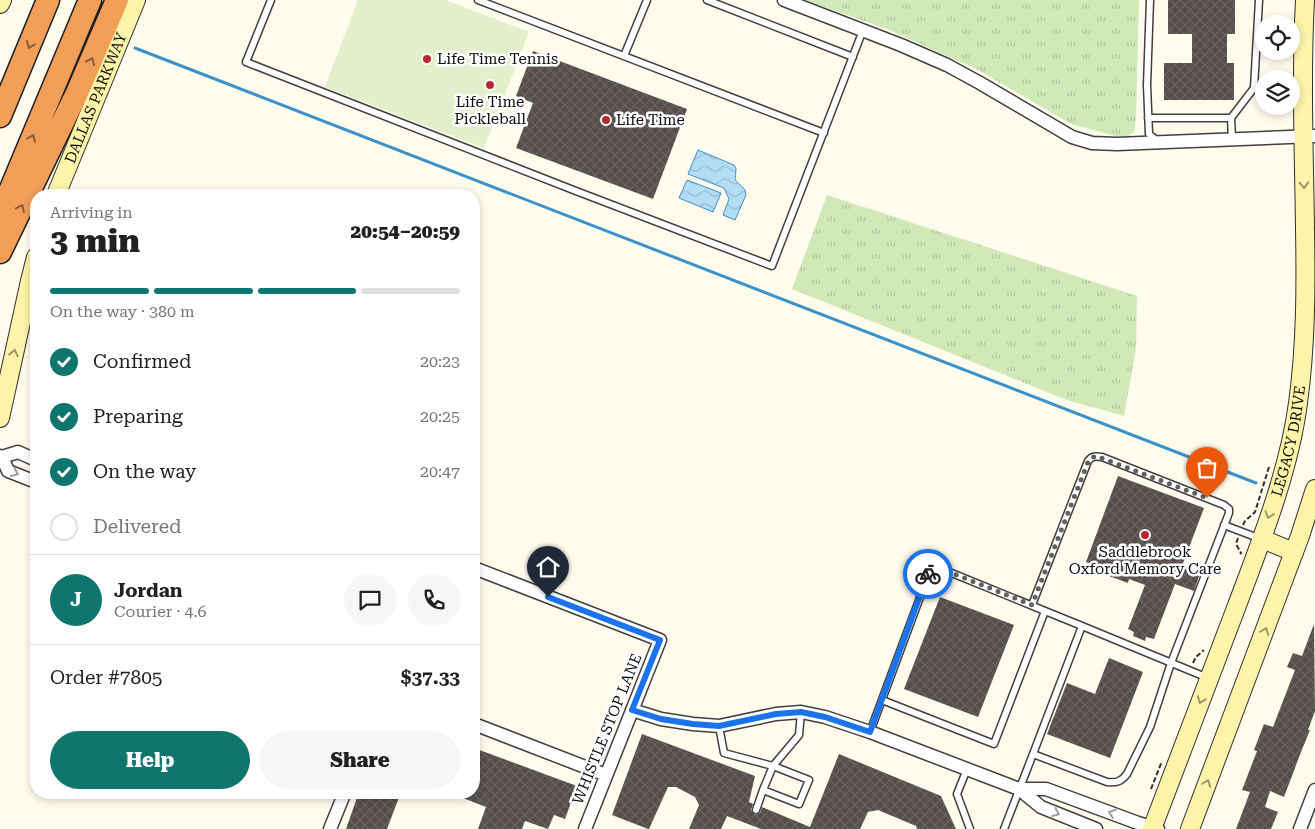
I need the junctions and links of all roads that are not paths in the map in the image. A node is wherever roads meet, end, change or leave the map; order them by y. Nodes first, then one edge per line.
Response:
1 (2, 0) edge
2 (48, 0) edge
3 (90, 0) edge
4 (118, 0) edge
5 (136, 0) edge
6 (271, 0) edge
7 (478, 0) edge
8 (647, 0) edge
9 (707, 0) edge
10 (784, 0) edge
11 (1150, 0) edge
12 (1259, 0) edge
13 (1305, 0) edge
14 (0, 4) edge
15 (863, 30) junction
16 (624, 56) junction
17 (853, 57) junction
18 (0, 116) edge
19 (1148, 118) junction
20 (1231, 118) junction
21 (824, 133) junction
22 (1309, 136) edge
23 (1232, 139) junction
24 (1158, 142) junction
25 (31, 189) edge
26 (58, 189) edge
27 (30, 190) edge
28 (0, 215) edge
29 (0, 252) edge
30 (30, 281) edge
31 (0, 418) edge
32 (1, 456) edge
33 (30, 457) edge
34 (30, 480) edge
35 (1315, 489) edge
36 (1224, 525) junction
37 (1262, 539) junction
38 (1294, 552) junction
39 (480, 570) edge
40 (1032, 605) junction
41 (1045, 610) junction
42 (1082, 626) junction
43 (1171, 663) junction
44 (1210, 678) junction
45 (882, 700) junction
46 (632, 710) junction
47 (801, 712) junction
48 (480, 726) edge
49 (719, 726) junction
50 (870, 732) junction
51 (1033, 754) junction
52 (773, 766) junction
53 (967, 769) junction
54 (606, 776) junction
55 (1019, 789) junction
56 (764, 790) junction
57 (1315, 790) edge
58 (342, 799) edge
59 (756, 810) dead end
60 (330, 829) edge
61 (585, 829) edge
62 (970, 829) edge
63 (1004, 829) edge
64 (1096, 829) edge
65 (1154, 829) edge
66 (1190, 829) edge
67 (1300, 829) edge

1 - 14 main road
2 -> 18 highway
28 -> 3 highway
25 -> 4 highway
5 - 26 main road, DALLAS PARKWAY
6 - 21 lane
7 - 16 lane
8 - 16 lane
9 - 17 lane
10 - 15 street
11 - 19 lane
12 - 20 lane
13 - 22 main road, LEGACY DRIVE
15 - 17 lane
15 - 24 street
16 - 21 lane
17 - 21 lane
19 - 20 lane
19 - 24 lane
20 - 23 lane
22 - 23 street
22 -> 37 main road, LEGACY DRIVE
23 - 24 street
29 -> 27 highway
31 -> 30 main road
32 - 33 street
32 -> 34 street
35 - 38 main road
36 - 37 lane
36 - 40 lane
36 - 43 lane
37 - 38 main road
37 - 44 main road, LEGACY DRIVE
66 -> 38 main road
39 - 46 street, WHISTLE STOP LANE
40 - 41 lane
40 - 45 lane
41 - 42 lane
41 - 45 lane
42 - 43 lane
42 - 51 lane
43 - 44 lane
43 - 51 lane
44 -> 65 main road, LEGACY DRIVE
45 - 50 lane
46 - 49 street
46 - 54 street, WHISTLE STOP LANE
47 - 49 street
47 - 50 street
47 - 52 lane
48 - 54 street
49 - 52 lane
50 - 53 street
51 - 55 lane
52 - 56 lane
52 - 56 lane
53 - 55 street
53 - 62 lane
54 - 61 street, WHISTLE STOP LANE
55 - 63 lane
55 -> 64 street
65 -> 55 street
56 - 59 lane
57 - 67 street
58 - 60 street

